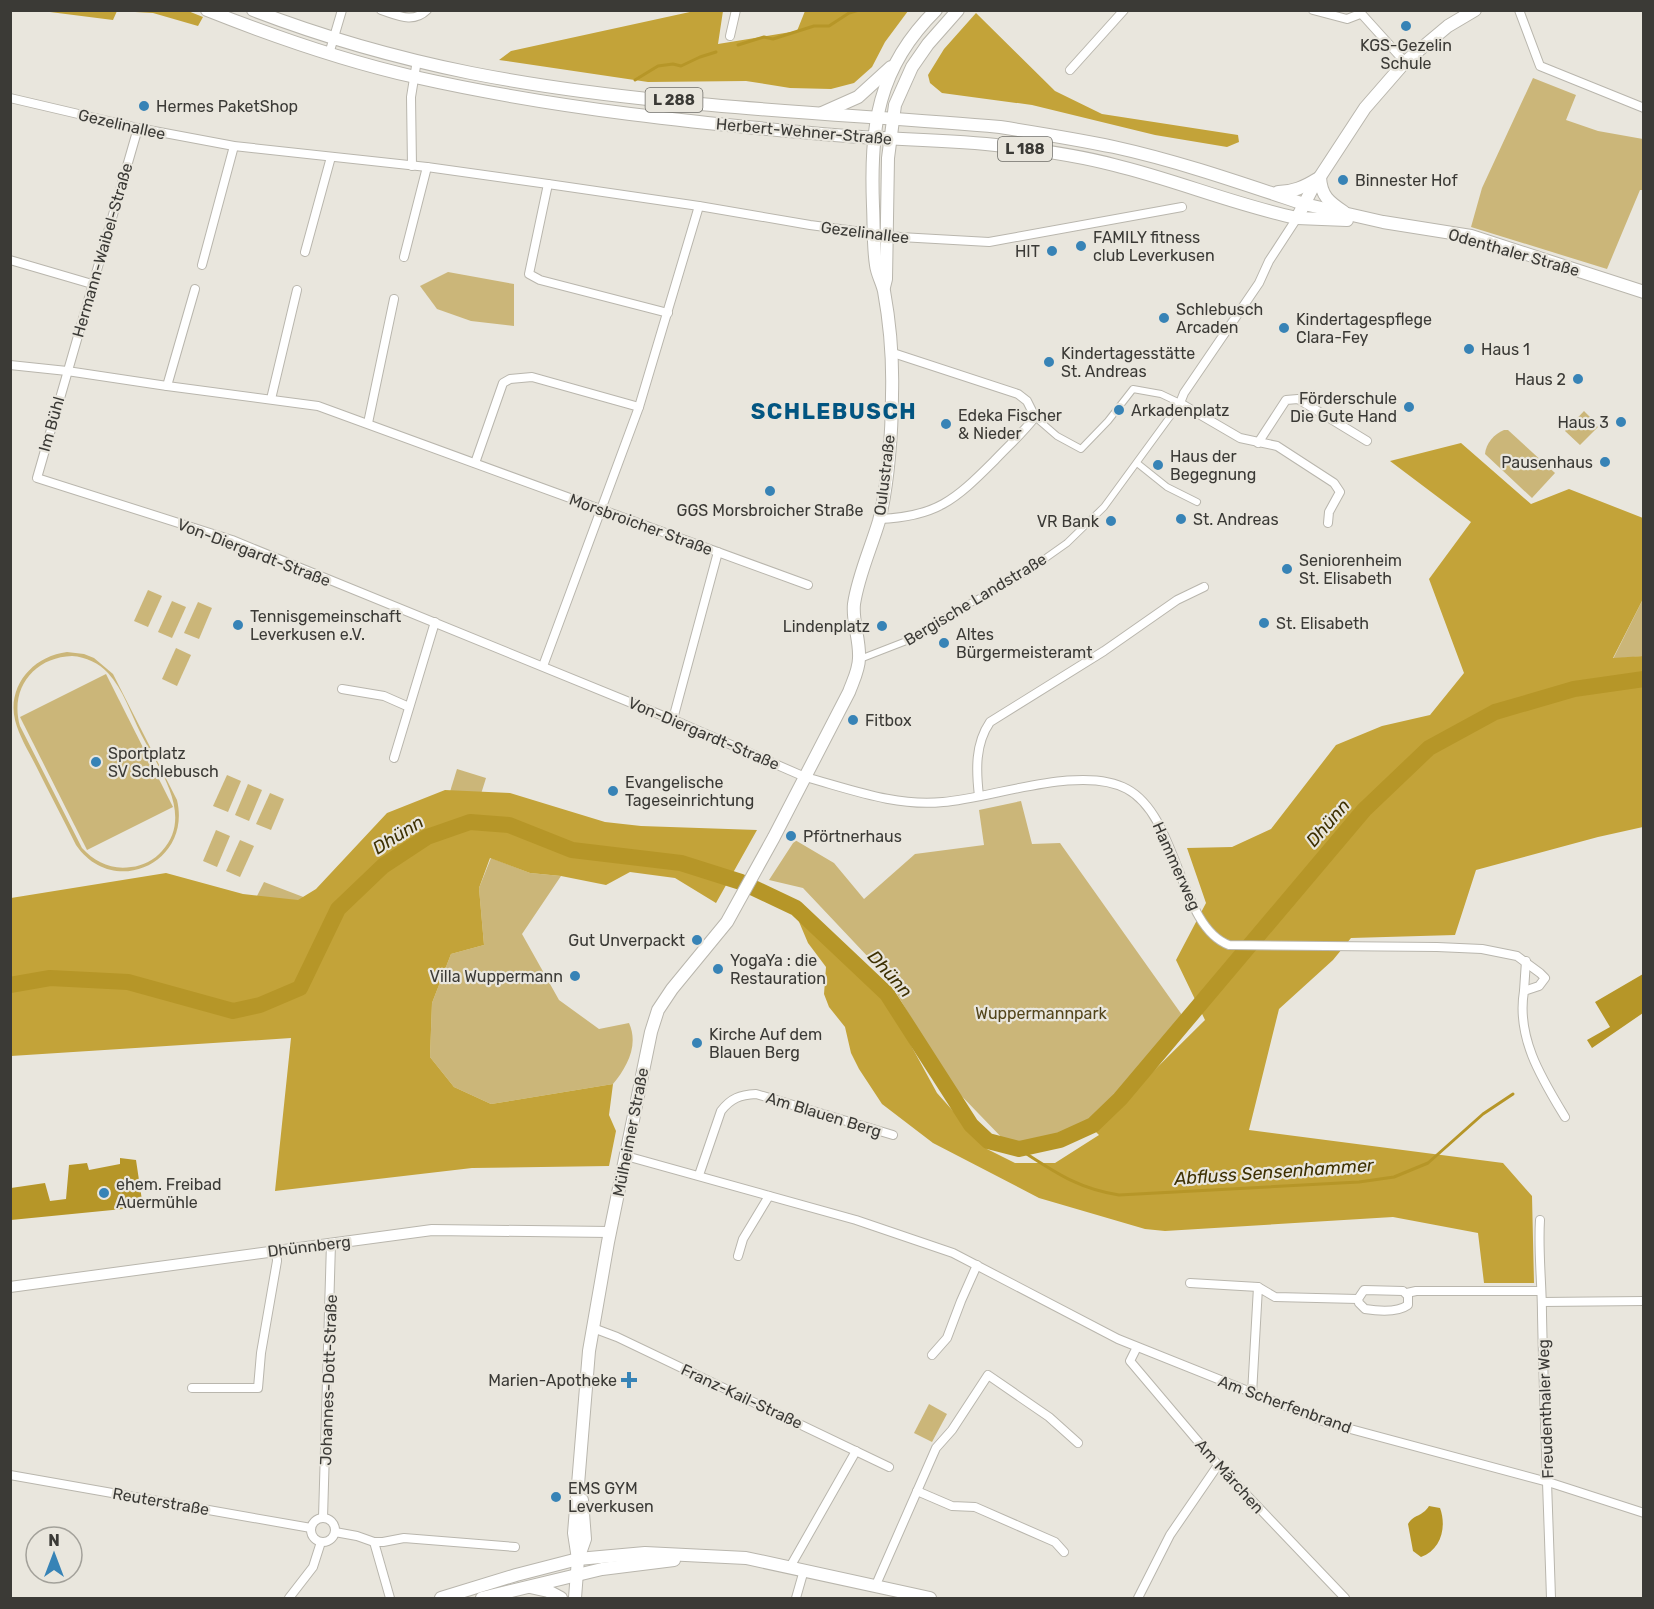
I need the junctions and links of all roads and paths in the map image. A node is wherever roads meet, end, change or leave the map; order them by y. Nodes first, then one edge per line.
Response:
1 (207, 10) edge
2 (253, 10) edge
3 (342, 10) edge
4 (381, 10) edge
5 (427, 10) edge
6 (736, 10) edge
7 (936, 10) edge
8 (958, 10) edge
9 (1124, 10) edge
10 (1313, 10) edge
11 (1475, 10) edge
12 (1519, 10) edge
13 (1359, 12) edge
14 (730, 36) dead end
15 (334, 38) junction
16 (329, 54) junction
17 (417, 60) junction
18 (1405, 62) junction
19 (894, 64) junction
20 (1070, 70) dead end
21 (413, 77) junction
22 (10, 98) edge
23 (1644, 108) edge
24 (822, 113) junction
25 (877, 117) junction
26 (893, 118) junction
27 (138, 128) junction
28 (873, 138) junction
29 (890, 139) junction
30 (234, 146) junction
31 (331, 157) junction
32 (412, 165) junction
33 (427, 167) junction
34 (1320, 177) junction
35 (548, 184) junction
36 (1271, 193) junction
37 (1304, 204) junction
38 (699, 206) junction
39 (1182, 207) dead end
40 (1347, 214) junction
41 (1297, 218) junction
42 (1383, 222) junction
43 (873, 234) junction
44 (887, 235) junction
45 (305, 252) dead end
46 (404, 256) dead end
47 (10, 260) edge
48 (202, 265) dead end
49 (92, 284) junction
50 (884, 287) junction
51 (195, 289) dead end
52 (297, 290) dead end
53 (1644, 292) edge
54 (394, 299) dead end
55 (668, 313) junction
56 (890, 352) junction
57 (10, 365) edge
58 (67, 371) junction
59 (167, 386) junction
60 (271, 399) junction
61 (1180, 403) junction
62 (639, 407) junction
63 (1035, 417) junction
64 (368, 423) junction
65 (1367, 441) dead end
66 (1258, 443) junction
67 (475, 463) junction
68 (1137, 464) junction
69 (37, 478) joint
70 (1197, 502) dead end
71 (600, 510) junction
72 (879, 519) junction
73 (1328, 523) dead end
74 (718, 552) junction
75 (808, 585) dead end
76 (1204, 587) dead end
77 (435, 622) junction
78 (859, 660) junction
79 (543, 666) junction
80 (342, 689) dead end
81 (409, 707) junction
82 (673, 719) junction
83 (394, 758) dead end
84 (805, 777) junction
85 (979, 796) junction
86 (1526, 961) junction
87 (1524, 991) junction
88 (1565, 1117) dead end
89 (893, 1135) dead end
90 (626, 1156) junction
91 (699, 1175) junction
92 (769, 1196) junction
93 (1540, 1220) dead end
94 (610, 1232) junction
95 (331, 1243) junction
96 (276, 1250) junction
97 (738, 1256) dead end
98 (977, 1266) junction
99 (1190, 1283) dead end
100 (10, 1287) edge
101 (1258, 1287) junction
102 (1541, 1291) junction
103 (1407, 1293) junction
104 (1358, 1299) junction
105 (1644, 1301) edge
106 (1542, 1302) junction
107 (593, 1328) junction
108 (1137, 1347) junction
109 (932, 1355) dead end
110 (192, 1388) dead end
111 (1252, 1394) junction
112 (1078, 1443) dead end
113 (856, 1451) junction
114 (1218, 1465) junction
115 (889, 1467) dead end
116 (10, 1475) edge
117 (1548, 1482) junction
118 (917, 1491) junction
119 (1644, 1513) edge
120 (323, 1518) junction
121 (311, 1528) junction
122 (335, 1532) junction
123 (321, 1542) junction
124 (374, 1542) junction
125 (515, 1546) dead end
126 (1064, 1552) dead end
127 (692, 1555) junction
128 (578, 1559) junction
129 (790, 1567) junction
130 (804, 1570) junction
131 (577, 1575) junction
132 (529, 1586) junction
133 (875, 1587) junction
134 (289, 1599) edge
135 (390, 1599) edge
136 (441, 1599) edge
137 (482, 1599) edge
138 (561, 1599) edge
139 (575, 1599) edge
140 (796, 1599) edge
141 (930, 1599) edge
142 (1138, 1599) edge
143 (1345, 1599) edge
144 (1551, 1599) edge

1 - 16 main road, Herbert-Wehner-Straße / L 288
2 - 15 main road, Herbert-Wehner-Straße / L 288
3 - 15 street
4 - 5 street
6 - 14 street
7 - 19 main road, Oulustraße
8 - 26 main road, Oulustraße
9 - 20 street
10 - 13 street
11 - 18 main road
12 - 23 street
13 - 18 street
15 - 16 street
15 - 17 main road, Herbert-Wehner-Straße / L 288
16 - 21 main road, Herbert-Wehner-Straße / L 288
17 - 21 street
17 - 24 main road, Herbert-Wehner-Straße / L 288
18 - 34 main road
19 - 24 main road
19 - 25 main road, Oulustraße
21 - 28 main road, Herbert-Wehner-Straße / L 288
21 - 32 street
22 - 27 street, Gezelinallee
24 - 25 main road, Herbert-Wehner-Straße / L 288
25 - 26 main road, Herbert-Wehner-Straße / L 188
25 - 28 main road, Oulustraße
26 - 29 main road, Oulustraße
26 - 36 main road, Herbert-Wehner-Straße / L 188
27 - 30 street, Gezelinallee
27 - 49 street, Hermann-Waibel-Straße
28 - 29 main road, Herbert-Wehner-Straße / L 188
28 - 43 main road, Oulustraße
29 - 41 main road, Herbert-Wehner-Straße / L 188
29 - 44 main road, Oulustraße
30 - 31 street, Gezelinallee
30 - 48 street
31 - 32 street, Gezelinallee
31 - 45 street
32 - 33 street, Gezelinallee
33 - 35 street, Gezelinallee
33 - 46 street
34 - 36 main road
34 - 37 main road
34 - 40 main road
35 - 38 street, Gezelinallee
35 - 55 street
36 - 37 main road, Herbert-Wehner-Straße / L 188
37 - 40 main road, Odenthaler Straße
37 - 41 main road
38 - 43 street, Gezelinallee
38 - 55 street
39 - 44 street, Gezelinallee
40 - 42 main road, Odenthaler Straße
41 - 42 main road, Odenthaler Straße
41 - 61 street, Bergische Landstraße
42 - 53 main road, Odenthaler Straße
43 - 44 street, Gezelinallee
43 - 50 main road, Oulustraße
44 - 50 main road, Oulustraße
47 - 49 street
49 - 58 street, Hermann-Waibel-Straße
50 - 56 main road, Oulustraße
51 - 59 street
52 - 60 street
54 - 64 street
55 - 62 street
56 - 63 street
56 - 72 main road, Oulustraße
57 - 58 street, Morsbroicher Straße
58 - 59 street, Morsbroicher Straße
58 - 69 street, Im Bühl
59 - 60 street, Morsbroicher Straße
60 - 64 street, Morsbroicher Straße
61 - 63 street
61 - 66 street
61 - 68 street, Bergische Landstraße
62 - 67 street
62 - 71 street
63 - 72 street
64 - 67 street, Morsbroicher Straße
65 - 66 street
66 - 73 street
67 - 71 street, Morsbroicher Straße
68 - 70 street
68 - 78 street, Bergische Landstraße
69 - 77 street, Von-Diergardt-Straße
71 - 74 street, Morsbroicher Straße
71 - 79 street
72 - 78 main road, Oulustraße
74 - 75 street, Morsbroicher Straße
74 - 82 street
76 - 85 street
77 - 79 street, Von-Diergardt-Straße
77 - 81 street
78 - 84 main road
79 - 82 street, Von-Diergardt-Straße
80 - 81 street
81 - 83 street
82 - 84 street, Von-Diergardt-Straße
84 - 85 street, Hammerweg
84 - 90 main road, Mülheimer Straße
85 - 86 street, Hammerweg
86 - 87 street
86 - 87 street
87 - 88 street
89 - 91 street, Am Blauen Berg
90 - 91 street, Am Scherfenbrand
90 - 94 main road, Mülheimer Straße
91 - 92 street, Am Scherfenbrand
92 - 97 street
92 - 98 street, Am Scherfenbrand
93 - 102 street, Freudenthaler Weg
94 - 95 street, Dhünnberg
94 - 107 main road, Mülheimer Straße
95 - 96 street, Dhünnberg
95 - 120 street, Johannes-Dott-Straße
96 - 100 street, Dhünnberg
96 - 110 street
98 - 108 street, Am Scherfenbrand
98 - 109 street
99 - 101 street
101 - 104 street
101 - 111 street
102 - 103 street
102 - 106 street, Freudenthaler Weg
103 - 104 street
103 - 104 street
105 - 106 street
106 - 117 street, Freudenthaler Weg
107 - 113 street, Franz-Kail-Straße
107 - 128 main road, Mülheimer Straße
108 - 111 street, Am Scherfenbrand
108 - 114 street, Am Märchen
111 - 117 street, Am Scherfenbrand
112 - 118 street
113 - 115 street, Franz-Kail-Straße
113 - 129 street
114 - 142 street
114 - 143 street, Am Märchen
116 - 121 street, Reuterstraße
117 - 119 street, Am Scherfenbrand
117 - 144 street, Freudenthaler Weg
118 - 126 street
118 - 133 street
120 - 121 street
120 - 122 street
121 - 123 street
122 - 123 street
122 - 124 street
123 - 134 street
124 - 125 street
124 - 135 street
127 - 128 main road
127 - 129 main road
127 - 131 main road
128 - 131 main road, Mülheimer Straße
128 - 136 main road
129 - 130 main road
130 - 133 main road
130 - 140 street
131 - 132 main road
131 - 139 main road, Mülheimer Straße
132 - 137 main road
132 - 138 main road
133 - 141 main road

